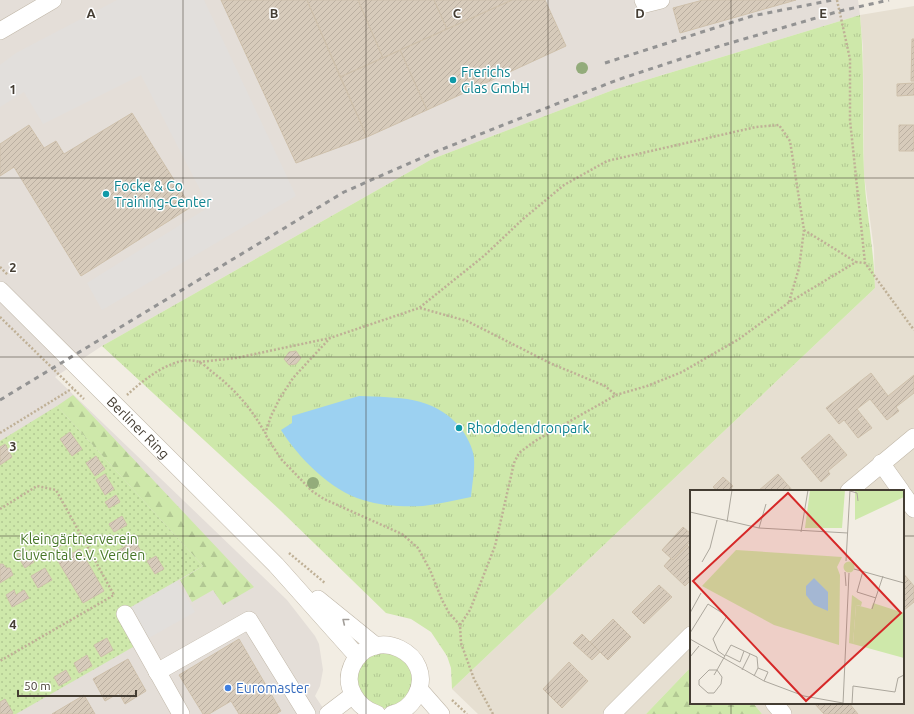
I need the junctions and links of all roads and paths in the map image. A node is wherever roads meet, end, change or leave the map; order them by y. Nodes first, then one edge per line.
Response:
1 (53, 0) edge
2 (643, 0) edge
3 (661, 0) edge
4 (838, 0) edge
5 (0, 31) edge
6 (804, 230) junction
7 (856, 262) junction
8 (865, 263) junction
9 (0, 290) edge
10 (788, 303) junction
11 (419, 308) junction
12 (0, 316) edge
13 (914, 330) edge
14 (330, 338) junction
15 (199, 362) junction
16 (86, 376) junction
17 (73, 388) junction
18 (616, 395) junction
19 (126, 396) dead end
20 (90, 405) dead end
21 (0, 433) edge
22 (265, 434) junction
23 (914, 437) edge
24 (881, 463) junction
25 (850, 490) edge
26 (900, 490) edge
27 (904, 495) edge
28 (0, 509) edge
29 (914, 509) edge
30 (276, 565) junction
31 (125, 614) dead end
32 (460, 625) junction
33 (690, 636) edge
34 (376, 646) junction
35 (358, 658) junction
36 (0, 661) edge
37 (158, 672) junction
38 (419, 689) junction
39 (353, 695) junction
40 (775, 704) edge
41 (364, 712) edge
42 (405, 712) edge
43 (181, 714) edge
44 (307, 714) edge
45 (328, 714) edge
46 (441, 714) edge
47 (493, 714) edge
48 (612, 714) edge
49 (784, 714) edge

1 - 5 street
2 - 3 street
4 - 8 path
6 - 7 path
6 - 10 path
6 - 11 path
7 - 8 path
7 - 10 path
8 - 13 path
9 - 16 street, Berliner Ring
10 - 18 path
11 - 14 path
11 - 18 path
12 - 17 path
14 - 15 path
14 - 22 path
15 - 19 path
15 - 22 path
16 - 17 path
16 - 30 street, Berliner Ring
17 - 20 path
17 - 21 path
18 - 32 path
22 - 32 path
23 - 24 street
24 - 25 street
24 - 26 street
27 - 29 street
28 - 36 path
34 -> 30 street, Berliner Ring
30 - 35 street, Berliner Ring
31 - 37 street
32 - 47 path
33 - 48 street
34 - 35 street
34 - 38 street
35 - 39 street
37 - 43 street
37 - 44 street
38 - 42 street
38 - 46 street
39 - 41 street
39 - 45 street
40 - 49 street

